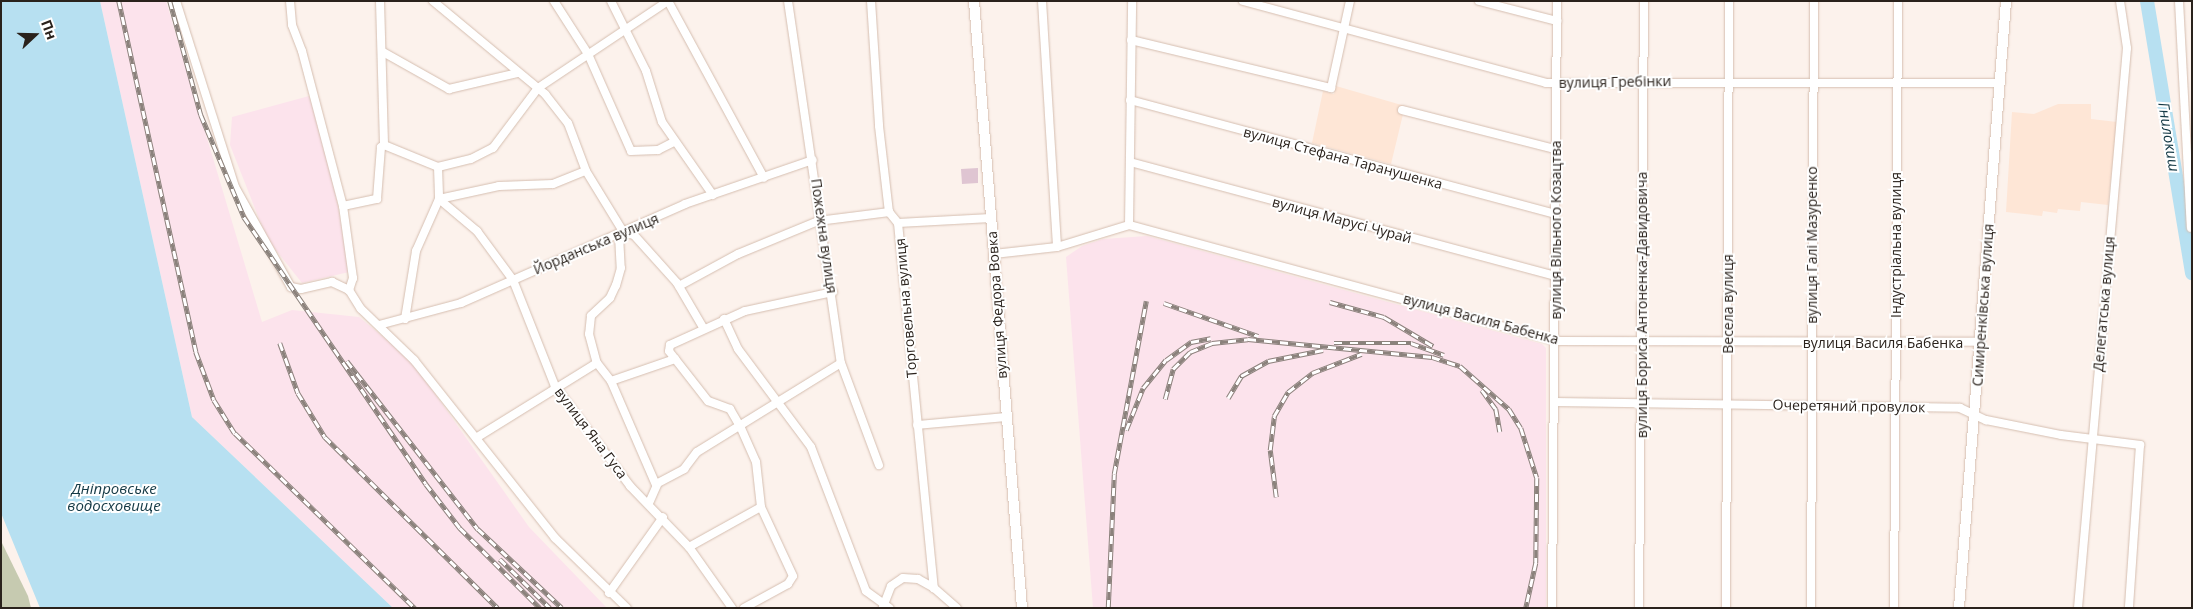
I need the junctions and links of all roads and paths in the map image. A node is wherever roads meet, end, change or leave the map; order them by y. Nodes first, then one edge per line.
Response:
1 (176, 1) edge
2 (290, 1) edge
3 (380, 1) edge
4 (434, 1) edge
5 (554, 1) edge
6 (611, 1) edge
7 (668, 1) edge
8 (788, 1) edge
9 (871, 1) edge
10 (974, 1) edge
11 (1042, 1) edge
12 (1132, 1) edge
13 (1242, 1) edge
14 (1350, 1) edge
15 (1479, 1) edge
16 (1557, 1) edge
17 (1644, 1) edge
18 (1729, 1) edge
19 (1814, 1) edge
20 (1898, 1) edge
21 (2006, 1) edge
22 (2120, 1) edge
23 (2179, 1) edge
24 (1557, 21) junction
25 (627, 28) junction
26 (1344, 28) junction
27 (1131, 40) junction
28 (383, 52) junction
29 (588, 54) junction
30 (518, 73) junction
31 (1644, 81) junction
32 (1813, 81) junction
33 (1897, 81) junction
34 (1556, 82) junction
35 (1728, 82) junction
36 (1999, 83) junction
37 (538, 88) junction
38 (1130, 100) junction
39 (1402, 110) dead end
40 (674, 142) junction
41 (384, 144) junction
42 (1555, 149) junction
43 (813, 160) junction
44 (1130, 162) junction
45 (438, 167) junction
46 (586, 171) junction
47 (764, 178) junction
48 (713, 195) junction
49 (439, 199) junction
50 (343, 206) junction
51 (889, 212) junction
52 (1555, 214) junction
53 (991, 218) junction
54 (823, 219) junction
55 (898, 223) junction
56 (1129, 225) junction
57 (2191, 228) edge
58 (622, 234) junction
59 (1058, 247) junction
60 (994, 254) junction
61 (1555, 276) junction
62 (513, 280) junction
63 (679, 286) junction
64 (349, 290) junction
65 (833, 292) junction
66 (405, 319) junction
67 (724, 320) junction
68 (379, 325) junction
69 (704, 329) junction
70 (1556, 341) junction
71 (1642, 341) junction
72 (1728, 341) junction
73 (1896, 342) junction
74 (1981, 342) junction
75 (1812, 343) junction
76 (675, 359) junction
77 (597, 363) junction
78 (841, 363) junction
79 (611, 381) junction
80 (556, 386) junction
81 (1554, 402) junction
82 (779, 403) junction
83 (1641, 403) junction
84 (1728, 404) junction
85 (1812, 404) junction
86 (1897, 406) junction
87 (1974, 416) junction
88 (1005, 418) junction
89 (917, 424) junction
90 (741, 428) junction
91 (476, 438) junction
92 (2092, 438) junction
93 (878, 465) dead end
94 (656, 485) junction
95 (649, 503) junction
96 (761, 507) junction
97 (663, 517) junction
98 (689, 547) junction
99 (934, 588) junction
100 (609, 593) junction
101 (885, 607) edge
102 (627, 608) edge
103 (732, 608) edge
104 (744, 608) edge
105 (956, 608) edge
106 (1022, 608) edge
107 (1552, 608) edge
108 (1639, 608) edge
109 (1726, 608) edge
110 (1811, 608) edge
111 (1894, 608) edge
112 (1959, 608) edge
113 (2078, 608) edge
114 (2129, 608) edge

1 - 64 street
2 - 50 street
3 - 28 street
4 - 30 street
5 - 29 street
6 - 25 street
7 - 25 street
7 - 47 street
8 - 43 street, Пожежна вулиця
9 - 51 street
10 - 53 main road, вулиця Федора Вовка
11 - 59 street
12 - 27 street
13 - 26 street, вулиця Гребінки
14 - 26 street
15 - 24 street
16 - 24 street, вулиця Вільного Козацтва
17 - 31 street, вулиця Бориса Антоненка-Давидовича
18 - 35 street, Весела вулиця
19 - 32 street, вулиця Галі Мазуренко
20 - 33 street, Індустріальна вулиця
21 - 36 main road, Симиренківська вулиця
22 - 92 street, Делегатська вулиця
23 - 57 street
24 - 34 street, вулиця Вільного Козацтва
25 - 29 street
25 - 40 street
26 - 27 street
26 - 34 street, вулиця Гребінки
27 - 38 street
28 - 30 street
28 - 41 street
29 - 37 street
29 - 40 street
30 - 37 street
31 - 34 street, вулиця Гребінки
31 - 35 street, вулиця Гребінки
31 - 71 street, вулиця Бориса Антоненка-Давидовича
32 - 33 street, вулиця Гребінки
32 - 35 street, вулиця Гребінки
32 - 75 street, вулиця Галі Мазуренко
33 - 36 street, вулиця Гребінки
33 - 73 street, Індустріальна вулиця
34 - 42 street, вулиця Вільного Козацтва
35 - 72 street, Весела вулиця
36 - 74 main road, Симиренківська вулиця
37 - 45 street
37 - 46 street
38 - 44 street
38 - 52 street, вулиця Стефана Таранушенка
39 - 42 street
40 - 48 street
41 - 45 street
41 - 50 street
42 - 52 street, вулиця Вільного Козацтва
43 - 47 street, Йорданська вулиця
43 - 54 street, Пожежна вулиця
44 - 56 street
44 - 61 street, вулиця Марусі Чурай
45 - 49 street
46 - 49 street
46 - 58 street
47 - 48 street, Йорданська вулиця
48 - 58 street, Йорданська вулиця
49 - 62 street, вулиця Яна Гуса
49 - 66 street
50 - 64 street
51 - 54 street
51 - 55 street, Торговельна вулиця
52 - 61 street, вулиця Вільного Козацтва
53 - 55 street
53 - 60 main road, вулиця Федора Вовка
54 - 63 street
54 - 65 street, Пожежна вулиця
55 - 89 street, Торговельна вулиця
56 - 59 street
56 - 70 street, вулиця Василя Бабенка
58 - 62 street, Йорданська вулиця
58 - 63 street
58 - 77 street
59 - 60 street
60 - 88 main road, вулиця Федора Вовка
61 - 70 street, вулиця Вільного Козацтва
62 - 66 street, Йорданська вулиця
62 - 80 street, вулиця Яна Гуса
63 - 69 street
64 - 68 street
65 - 67 street
65 - 78 street, Пожежна вулиця
66 - 68 street, Йорданська вулиця
67 - 69 street
67 - 82 street
68 - 91 street
69 - 76 street
70 - 71 street, вулиця Василя Бабенка
70 - 81 street, вулиця Вільного Козацтва
71 - 72 street, вулиця Василя Бабенка
71 - 83 street, вулиця Бориса Антоненка-Давидовича
72 - 75 street, вулиця Василя Бабенка
72 - 84 street, Весела вулиця
73 - 74 street, вулиця Василя Бабенка
73 - 75 street, вулиця Василя Бабенка
73 - 86 street, Індустріальна вулиця
74 - 87 main road, Симиренківська вулиця
75 - 85 street, вулиця Галі Мазуренко
76 - 79 street
76 - 90 street
77 - 79 street
77 - 80 street
78 - 82 street
78 - 93 street, Пожежна вулиця
79 - 94 street
80 - 91 street
80 - 95 street, вулиця Яна Гуса
81 - 83 street, Очеретяний провулок
81 - 107 street, вулиця Вільного Козацтва
82 - 90 street
82 - 101 street
83 - 84 street, Очеретяний провулок
83 - 108 street, вулиця Бориса Антоненка-Давидовича
84 - 85 street, Очеретяний провулок
84 - 109 street, Весела вулиця
85 - 86 street, Очеретяний провулок
85 - 110 street, вулиця Галі Мазуренко
86 - 87 street, Очеретяний провулок
86 - 111 street, Індустріальна вулиця
87 - 92 street, Очеретяний провулок
87 - 112 main road, Симиренківська вулиця
88 - 89 street
88 - 106 main road, вулиця Федора Вовка
89 - 99 street, Торговельна вулиця
90 - 94 street
90 - 96 street
91 - 100 street
92 - 113 street, Делегатська вулиця
92 - 114 street, Очеретяний провулок
94 - 95 street
95 - 97 street, вулиця Яна Гуса
96 - 98 street
96 - 104 street
97 - 98 street, вулиця Яна Гуса
97 - 100 street
98 - 103 street, вулиця Яна Гуса
99 - 101 street
99 - 105 street
100 - 102 street

